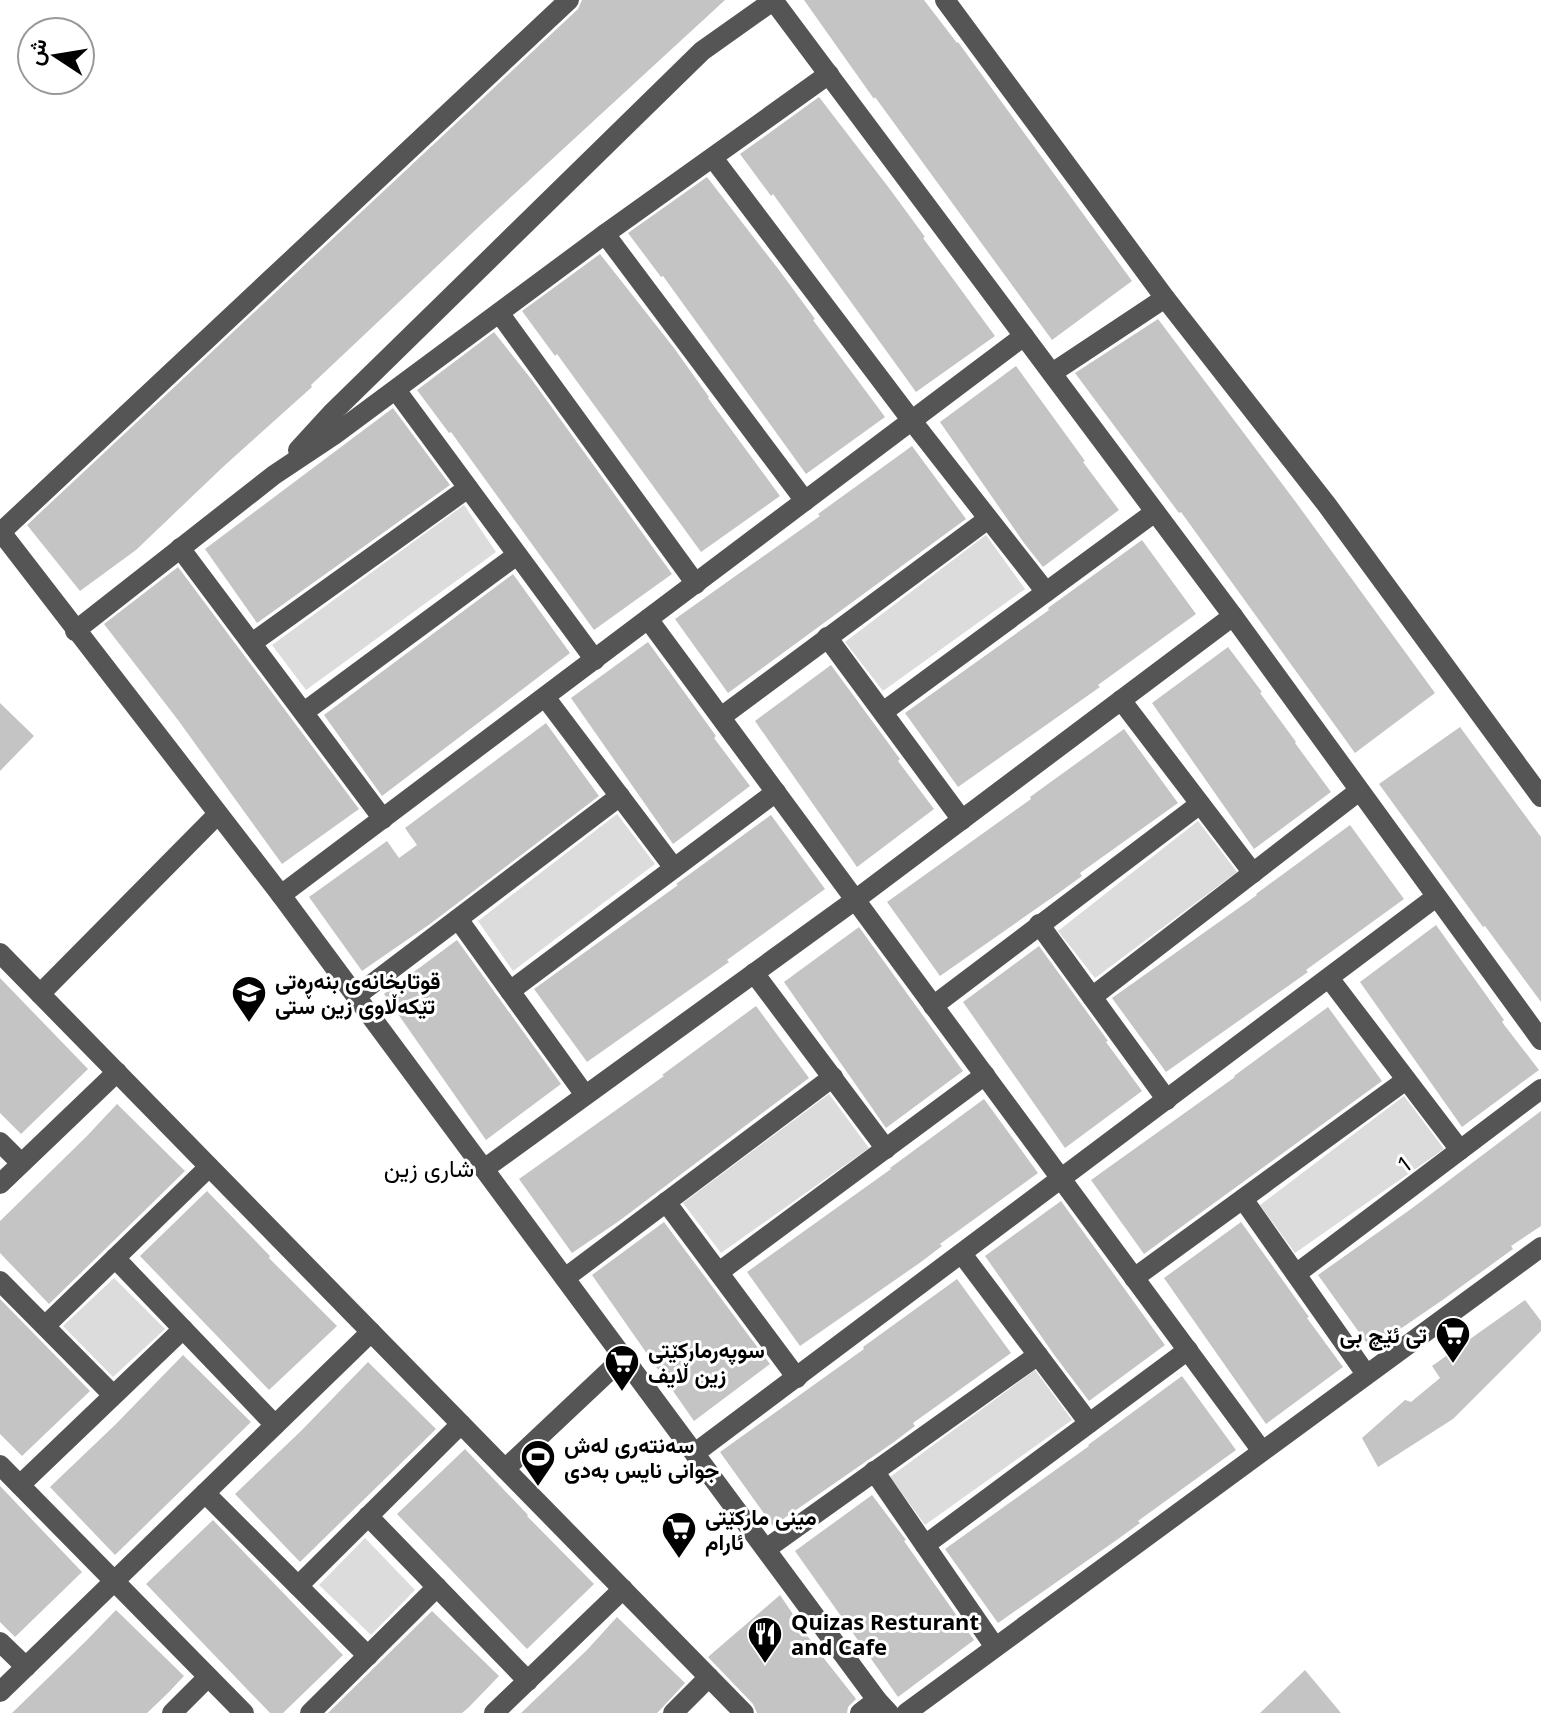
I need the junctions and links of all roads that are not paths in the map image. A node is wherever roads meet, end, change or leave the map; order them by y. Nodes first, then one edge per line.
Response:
1 (569, 0) edge
2 (774, 0) edge
3 (945, 0) edge
4 (829, 74) junction
5 (713, 158) junction
6 (605, 234) junction
7 (1165, 298) junction
8 (500, 314) junction
9 (1024, 336) junction
10 (1052, 373) junction
11 (396, 390) junction
12 (912, 421) junction
13 (274, 475) junction
14 (468, 488) junction
15 (805, 501) junction
16 (1155, 512) junction
17 (988, 519) junction
18 (0, 532) edge
19 (180, 548) junction
20 (517, 555) junction
21 (696, 584) junction
22 (1046, 592) junction
23 (1233, 616) junction
24 (648, 619) junction
25 (75, 631) junction
26 (827, 637) junction
27 (252, 643) junction
28 (595, 660) junction
29 (545, 697) junction
30 (1121, 700) junction
31 (304, 712) junction
32 (883, 712) junction
33 (721, 717) junction
34 (1359, 791) junction
35 (776, 792) junction
36 (620, 796) junction
37 (1541, 797) edge
38 (1200, 804) junction
39 (218, 814) junction
40 (383, 819) junction
41 (962, 820) junction
42 (674, 868) junction
43 (1253, 873) junction
44 (281, 895) junction
45 (1436, 897) junction
46 (855, 900) junction
47 (458, 919) junction
48 (1039, 924) junction
49 (0, 953) edge
50 (754, 973) junction
51 (1329, 978) junction
52 (510, 991) junction
53 (40, 994) junction
54 (356, 996) junction
55 (1092, 997) junction
56 (933, 1006) junction
57 (1541, 1040) edge
58 (117, 1072) junction
59 (985, 1075) junction
60 (833, 1077) junction
61 (1406, 1080) junction
62 (1541, 1089) edge
63 (585, 1095) junction
64 (1167, 1100) junction
65 (0, 1142) edge
66 (886, 1149) junction
67 (1460, 1150) junction
68 (21, 1163) junction
69 (209, 1167) junction
70 (484, 1169) junction
71 (1062, 1179) junction
72 (0, 1184) edge
73 (1243, 1199) junction
74 (666, 1202) junction
75 (1541, 1247) edge
76 (962, 1254) junction
77 (115, 1258) junction
78 (719, 1272) junction
79 (1296, 1274) junction
80 (565, 1278) junction
81 (1134, 1278) junction
82 (0, 1281) edge
83 (45, 1326) junction
84 (183, 1329) junction
85 (371, 1332) junction
86 (1188, 1350) junction
87 (1038, 1355) junction
88 (624, 1357) junction
89 (1366, 1374) junction
90 (797, 1378) junction
91 (113, 1395) junction
92 (1089, 1423) junction
93 (461, 1424) junction
94 (275, 1425) junction
95 (1262, 1451) junction
96 (695, 1453) junction
97 (0, 1465) edge
98 (505, 1469) junction
99 (874, 1471) junction
100 (20, 1485) junction
101 (205, 1493) junction
102 (368, 1516) junction
103 (925, 1545) junction
104 (766, 1549) junction
105 (114, 1581) junction
106 (298, 1586) junction
107 (437, 1587) junction
108 (623, 1589) junction
109 (0, 1642) edge
110 (995, 1647) junction
111 (368, 1656) junction
112 (26, 1667) junction
113 (208, 1677) junction
114 (709, 1677) junction
115 (528, 1681) junction
116 (0, 1692) edge
117 (883, 1707) edge
118 (172, 1713) edge
119 (244, 1713) edge
120 (310, 1713) edge
121 (494, 1713) edge
122 (673, 1713) edge
123 (744, 1713) edge
124 (860, 1713) edge
125 (906, 1713) edge

1 - 18 street
2 - 4 street
2 - 13 street
3 - 7 street
4 - 5 street
4 - 9 street
5 - 6 street
5 - 12 street
6 - 8 street
6 - 15 street
7 - 10 street
7 - 37 street
8 - 11 street
8 - 21 street
9 - 10 street
9 - 12 street
10 - 16 street
11 - 13 street
11 - 14 street
12 - 15 street
12 - 17 street
13 - 19 street
14 - 20 street
14 - 27 street
15 - 21 street
16 - 22 street
16 - 23 street
17 - 22 street
17 - 26 street
18 - 25 street
19 - 25 street
19 - 27 street
20 - 28 street
20 - 31 street
21 - 24 street
22 - 32 street
23 - 30 street
23 - 34 street
24 - 28 street
24 - 33 street
25 - 39 street
26 - 32 street
26 - 33 street
27 - 31 street
28 - 29 street
29 - 36 street
29 - 40 street
30 - 38 street
30 - 41 street
31 - 40 street
32 - 41 street
33 - 35 street
34 - 43 street
34 - 45 street
35 - 42 street
35 - 46 street
36 - 42 street
36 - 47 street
38 - 43 street
38 - 48 street
39 - 44 street
39 - 53 street
40 - 44 street
41 - 46 street
42 - 52 street
43 - 55 street
44 - 54 street
45 - 51 street
45 - 57 street
46 - 50 street
46 - 56 street
47 - 52 street
47 - 54 street
48 - 55 street
48 - 56 street
49 - 53 street
50 - 60 street
50 - 63 street
51 - 61 street
51 - 64 street
52 - 63 street
53 - 58 street
54 - 70 street
55 - 64 street
56 - 59 street
58 - 68 street
58 - 69 street
59 - 66 street
59 - 71 street
60 - 66 street
60 - 74 street
61 - 67 street
61 - 73 street
62 - 67 street, 1
63 - 70 street
64 - 71 street
65 - 68 street
66 - 78 street
67 - 79 street, 1
68 - 72 street
69 - 77 street
69 - 85 street
70 - 80 street
71 - 76 street
71 - 81 street
73 - 79 street
73 - 81 street
74 - 78 street
74 - 80 street
75 - 89 street
76 - 87 street
76 - 90 street
77 - 83 street
77 - 84 street
78 - 90 street
79 - 89 street
80 - 88 street
81 - 86 street
82 - 83 street
83 - 91 street
84 - 91 street
84 - 94 street
85 - 93 street
85 - 94 street
86 - 92 street
86 - 95 street
87 - 92 street
87 - 99 street
88 - 96 street
88 - 98 street
89 - 95 street
90 - 96 street
91 - 100 street
92 - 103 street
93 - 98 street
93 - 102 street
94 - 101 street
95 - 110 street
96 - 104 street
97 - 100 street
98 - 108 street
99 - 103 street
99 - 104 street
100 - 105 street
101 - 105 street
101 - 106 street
102 - 106 street
102 - 107 street
103 - 110 street
104 - 117 street
105 - 112 street
105 - 113 street
106 - 111 street
107 - 111 street
107 - 115 street
108 - 114 street
108 - 115 street
109 - 112 street
110 - 125 street
111 - 120 street
112 - 116 street
113 - 118 street
113 - 119 street
114 - 122 street
114 - 123 street
115 - 121 street
117 - 124 street

